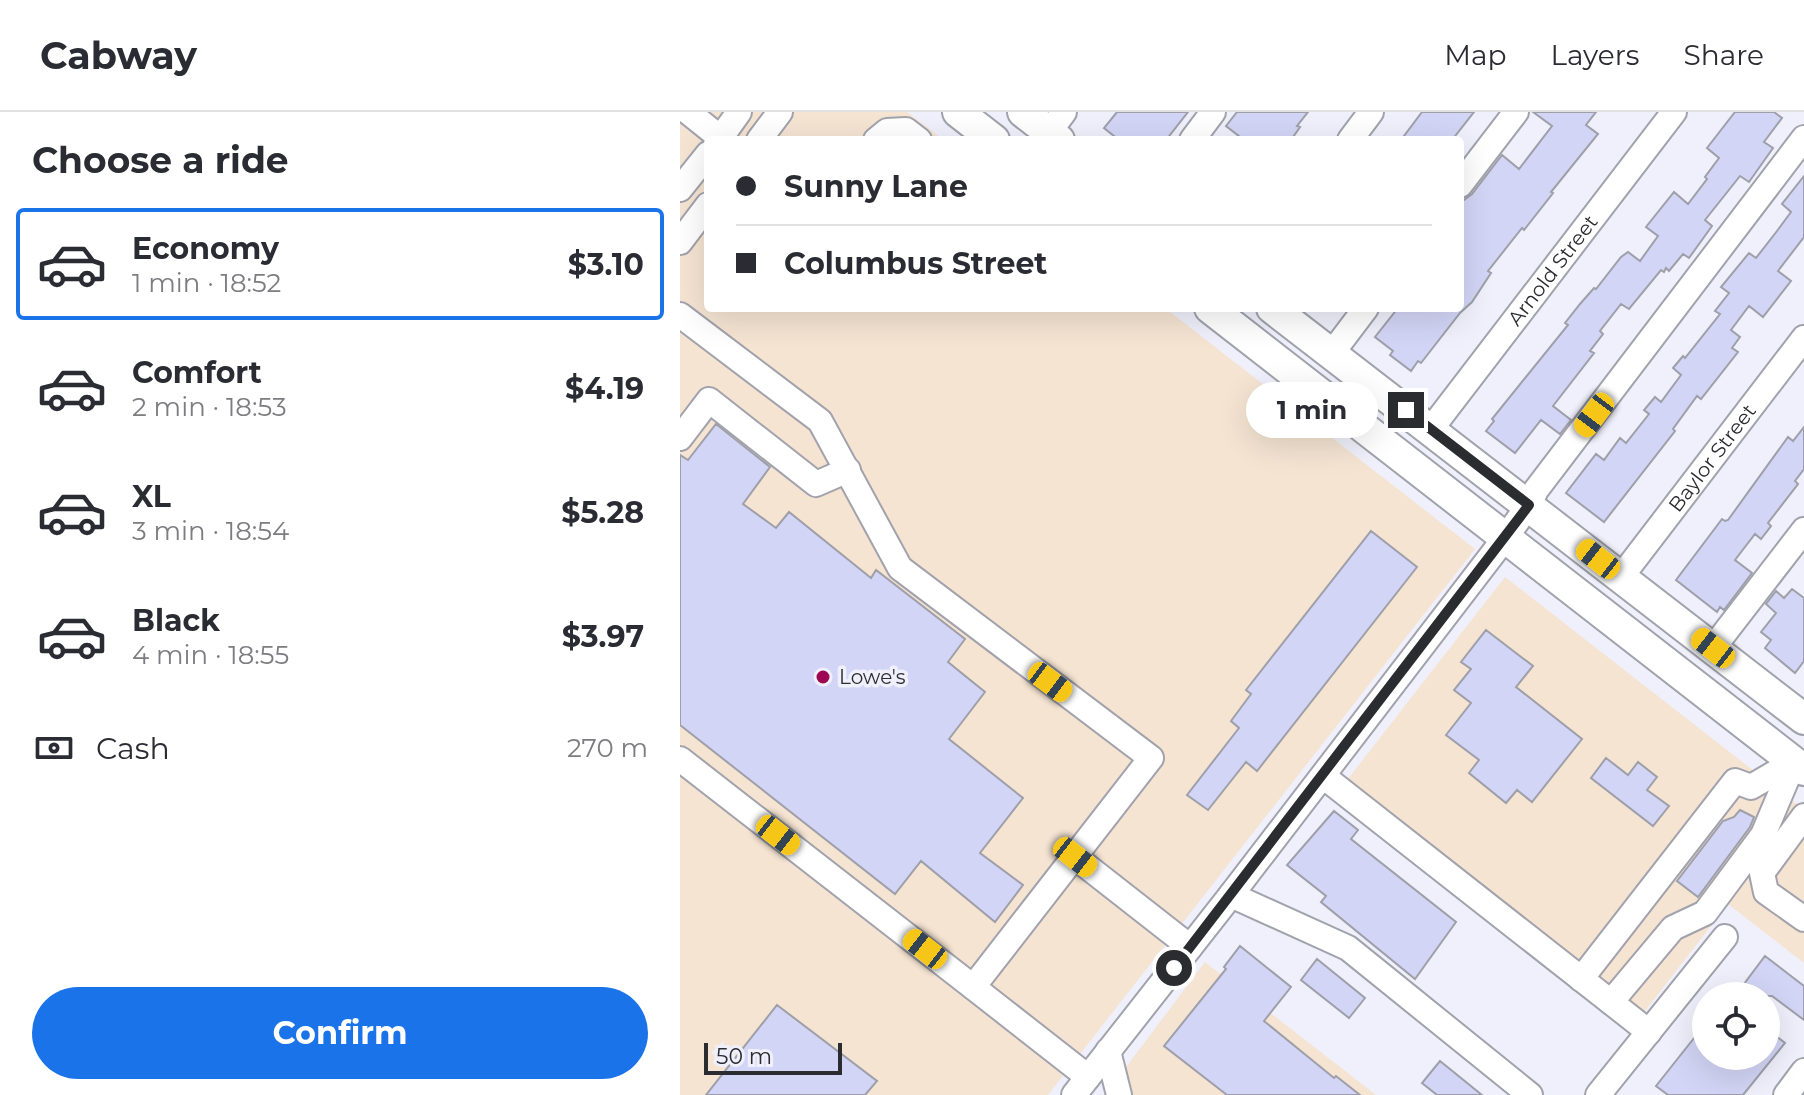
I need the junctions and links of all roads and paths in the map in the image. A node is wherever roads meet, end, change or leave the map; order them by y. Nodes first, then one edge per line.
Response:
1 (688, 112) edge
2 (739, 112) edge
3 (780, 112) edge
4 (958, 112) edge
5 (1023, 112) edge
6 (1213, 112) edge
7 (1371, 112) edge
8 (1516, 112) edge
9 (1674, 112) edge
10 (1053, 131) edge
11 (711, 136) edge
12 (723, 136) edge
13 (761, 136) edge
14 (881, 136) edge
15 (914, 136) edge
16 (989, 136) edge
17 (1195, 136) edge
18 (1353, 136) edge
19 (1804, 138) edge
20 (704, 160) edge
21 (1464, 180) edge
22 (680, 189) edge
23 (704, 210) edge
24 (680, 242) edge
25 (1220, 312) edge
26 (1277, 312) edge
27 (1363, 312) edge
28 (680, 315) edge
29 (1804, 338) edge
30 (1332, 353) junction
31 (1431, 429) junction
32 (680, 438) edge
33 (848, 470) junction
34 (1529, 505) junction
35 (1804, 530) edge
36 (1505, 538) junction
37 (1621, 577) junction
38 (1713, 648) junction
39 (1804, 719) edge
40 (680, 759) edge
41 (1801, 760) edge
42 (1323, 776) junction
43 (1751, 787) junction
44 (1774, 805) junction
45 (1804, 816) edge
46 (1075, 857) junction
47 (1231, 895) junction
48 (1804, 919) edge
49 (1725, 937) dead end
50 (1190, 947) junction
51 (1581, 979) junction
52 (973, 987) junction
53 (1611, 1002) junction
54 (1649, 1032) junction
55 (1108, 1051) junction
56 (1804, 1071) edge
57 (1081, 1086) edge
58 (1119, 1095) edge
59 (1530, 1095) edge
60 (1598, 1095) edge
61 (1786, 1095) edge

1 - 11 street
2 - 12 street
3 - 13 street
4 - 16 main road
5 - 10 main road
6 - 17 street
7 - 18 street
8 - 21 street
9 - 31 street, Arnold Street
14 - 15 street
19 - 34 street
20 - 22 street
23 - 24 street
25 - 36 main road
26 - 30 main road
27 - 30 street
28 - 33 street
29 - 37 street, Baylor Street
30 - 31 main road
31 - 34 main road
32 - 33 street
33 - 46 street
34 - 36 street
34 - 37 main road
35 - 38 street
36 - 41 main road
36 - 42 street
37 - 38 main road
38 - 39 main road
40 - 52 street
41 - 43 street
41 - 44 street
42 - 47 street
42 - 51 street
43 - 44 street
43 - 51 street
44 - 53 street
45 - 48 street
46 - 50 street
46 - 52 street
47 - 50 street
47 - 59 street
49 - 54 street
50 - 55 street
51 - 53 street
52 - 57 street
53 - 54 street
54 - 60 street
55 - 57 street
55 - 58 street
56 - 61 street

